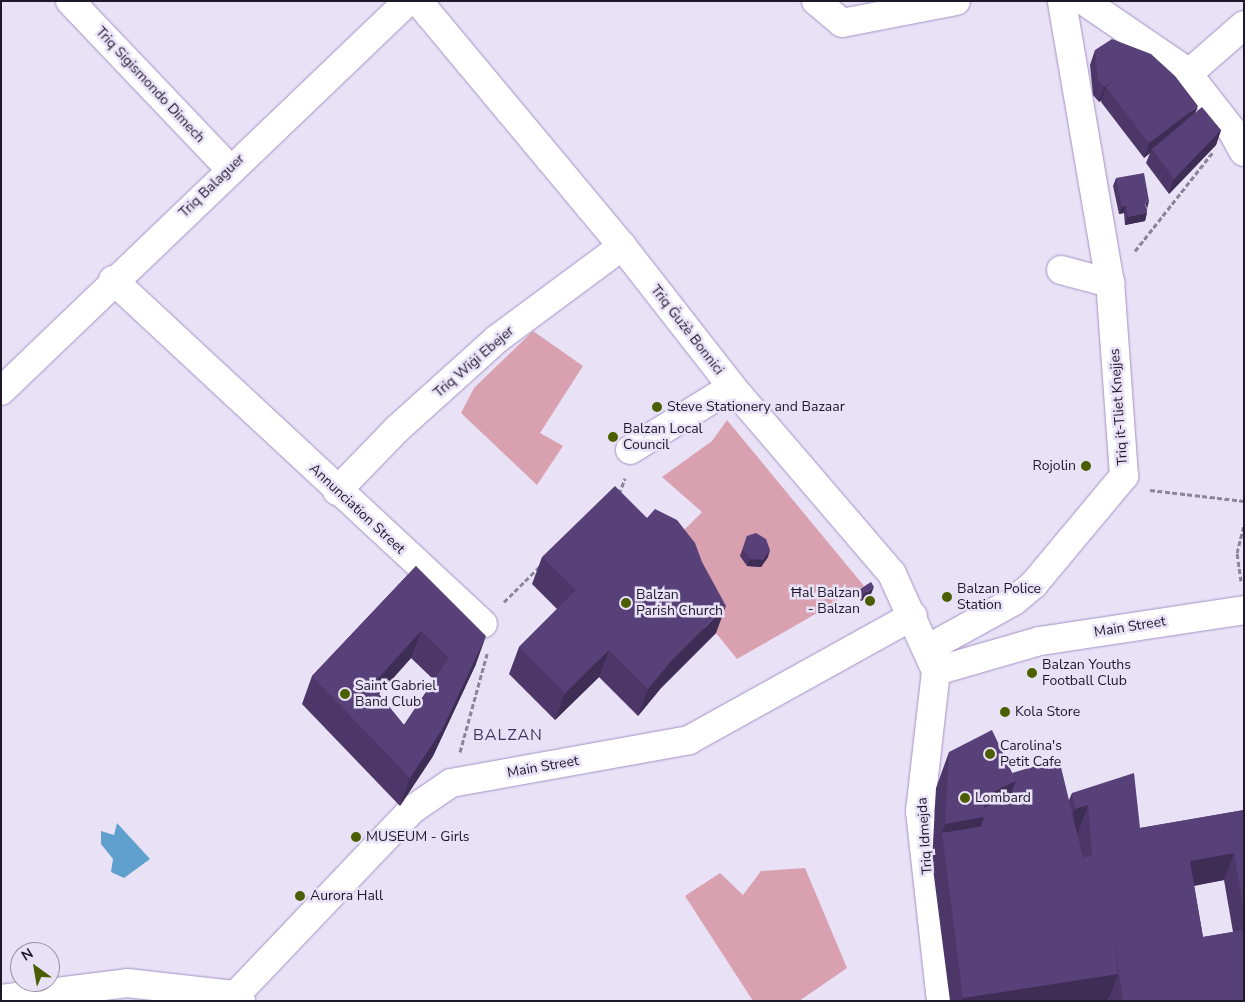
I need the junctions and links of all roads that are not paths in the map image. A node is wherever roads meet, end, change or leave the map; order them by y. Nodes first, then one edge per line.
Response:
1 (70, 1) edge
2 (408, 1) edge
3 (418, 1) edge
4 (816, 1) edge
5 (956, 1) edge
6 (1062, 1) edge
7 (1084, 1) edge
8 (1244, 25) edge
9 (1188, 74) junction
10 (1237, 140) edge
11 (230, 169) junction
12 (622, 246) junction
13 (1061, 270) dead end
14 (113, 280) junction
15 (1110, 283) junction
16 (7, 378) edge
17 (732, 387) junction
18 (630, 450) road end
19 (337, 491) junction
20 (1243, 600) edge
21 (1014, 601) junction
22 (913, 616) junction
23 (482, 624) road end
24 (1018, 647) junction
25 (931, 660) junction
26 (1, 983) edge
27 (1, 999) edge
28 (236, 999) edge
29 (941, 1001) edge

1 - 11 street, Triq Sigismondo Dimech
2 - 11 street, Triq Balaguer
3 - 12 street, Triq Ġużè Bonnici
4 - 5 street
6 - 15 street, Triq it-Tliet Knejjes
7 - 9 street
8 - 9 street
9 - 10 street
11 - 14 street, Triq Balaguer
12 - 17 street, Triq Ġużè Bonnici
12 - 19 street, Triq Wiġi Ebejer
13 - 15 street
14 - 16 street, Triq Balaguer
14 - 19 street, Annunciation Street
15 - 21 street, Triq it-Tliet Knejjes
17 - 18 street
17 - 22 street, Triq Ġużè Bonnici
19 - 23 street, Annunciation Street
20 - 24 street, Main Street
21 - 24 street
21 - 25 street, Triq it-Tliet Knejjes
22 - 25 street, Triq Ġużè Bonnici
22 - 28 street, Main Street
24 - 25 street, Main Street
25 - 29 street, Triq Idmejda
26 - 27 street
27 - 28 street

